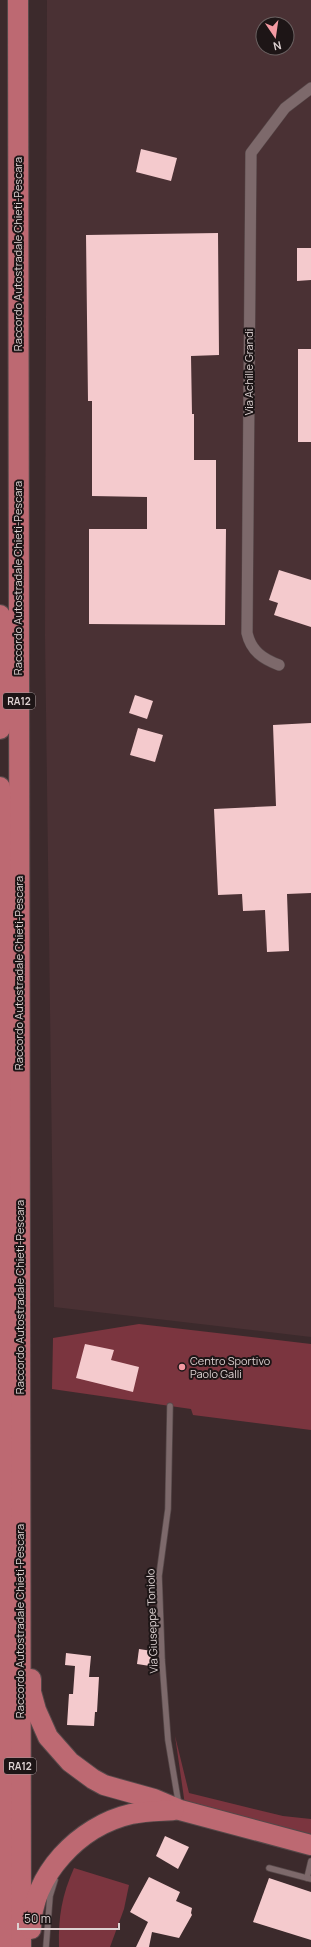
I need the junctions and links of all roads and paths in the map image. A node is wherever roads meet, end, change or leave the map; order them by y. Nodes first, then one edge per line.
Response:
1 (18, 0) edge
2 (311, 88) edge
3 (0, 615) edge
4 (278, 665) dead end
5 (0, 729) edge
6 (0, 787) edge
7 (170, 1406) dead end
8 (20, 1584) junction
9 (180, 1810) junction
10 (82, 1838) junction
11 (311, 1845) edge
12 (67, 1861) dead end
13 (311, 1861) edge
14 (269, 1868) dead end
15 (59, 1873) dead end
16 (309, 1879) edge
17 (2, 1947) edge
18 (21, 1947) edge
19 (31, 1947) edge
20 (46, 1947) edge

1 - 8 highway, Raccordo Autostradale Chieti-Pescara / RA12
2 - 4 street, Via Achille Grandi
3 - 5 highway, Raccordo Autostradale Chieti-Pescara / RA12
6 - 17 highway, Raccordo Autostradale Chieti-Pescara / RA12
7 - 9 lane, Via Giuseppe Toniolo
8 - 9 highway
8 - 18 highway, Raccordo Autostradale Chieti-Pescara / RA12
9 - 10 highway
9 - 11 highway
10 - 12 lane
10 - 19 highway
13 - 16 lane
14 - 16 lane
15 - 20 lane

